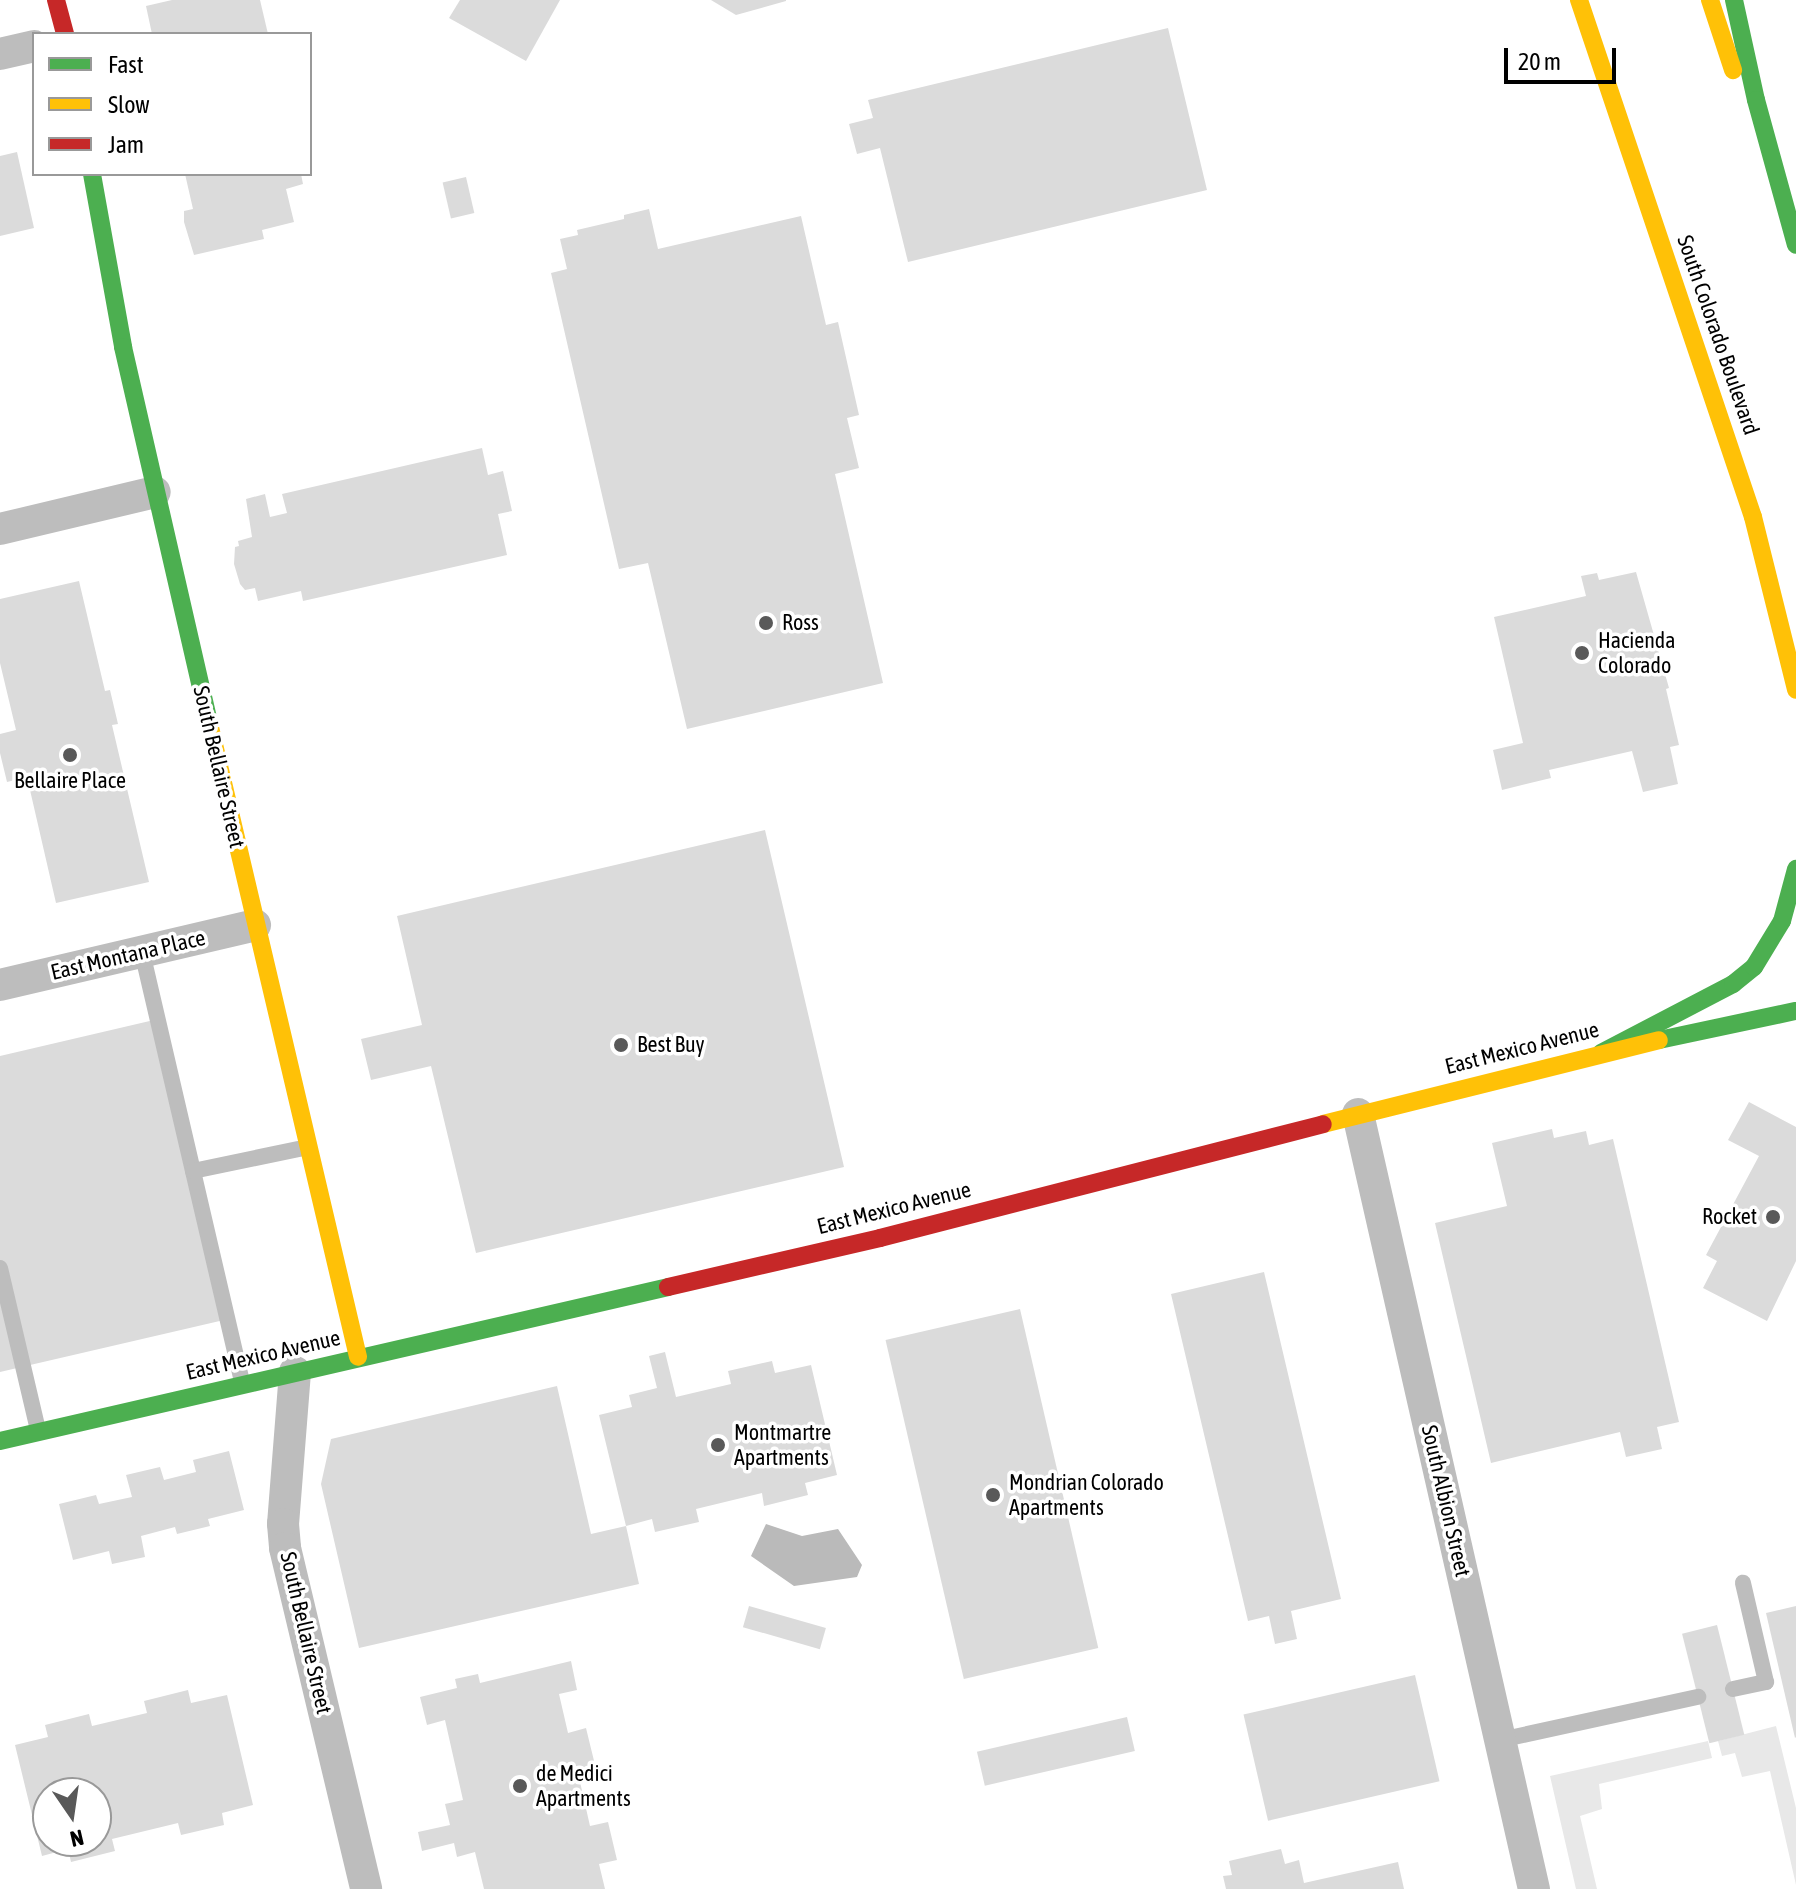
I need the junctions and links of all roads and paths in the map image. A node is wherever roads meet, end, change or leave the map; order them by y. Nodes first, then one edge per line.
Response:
1 (56, 0) edge
2 (1579, 0) edge
3 (1710, 0) edge
4 (1734, 0) edge
5 (64, 32) edge
6 (32, 46) edge
7 (0, 54) edge
8 (92, 176) edge
9 (1796, 245) edge
10 (1796, 254) edge
11 (155, 492) junction
12 (0, 529) edge
13 (1796, 690) edge
14 (1796, 869) edge
15 (255, 925) junction
16 (142, 952) junction
17 (0, 985) edge
18 (1796, 1011) edge
19 (1601, 1053) junction
20 (1358, 1114) junction
21 (308, 1147) junction
22 (193, 1171) junction
23 (0, 1268) edge
24 (358, 1357) junction
25 (295, 1372) junction
26 (242, 1384) junction
27 (39, 1432) junction
28 (0, 1441) edge
29 (1743, 1583) dead end
30 (1733, 1689) dead end
31 (1698, 1697) dead end
32 (1500, 1740) junction
33 (366, 1889) edge
34 (1534, 1889) edge

1 - 5 main road
2 - 13 main road, South Colorado Boulevard
3 - 10 main road
4 - 9 main road
6 - 7 street
8 - 11 main road, South Bellaire Street
11 - 12 street
11 - 15 main road, South Bellaire Street
14 - 19 main road
15 - 16 street, East Montana Place
15 - 21 main road, South Bellaire Street
16 - 17 street, East Montana Place
16 - 22 lane
18 - 19 main road, East Mexico Avenue
19 - 20 main road, East Mexico Avenue
20 - 24 main road, East Mexico Avenue
20 - 32 street, South Albion Street
21 - 22 lane
21 - 24 main road, South Bellaire Street
22 - 26 lane
23 - 27 lane
24 - 25 main road, East Mexico Avenue
25 - 26 main road, East Mexico Avenue
25 - 33 street, South Bellaire Street
26 - 27 main road, East Mexico Avenue
27 - 28 main road, East Mexico Avenue
29 - 30 lane
31 - 32 lane
32 - 34 street, South Albion Street

